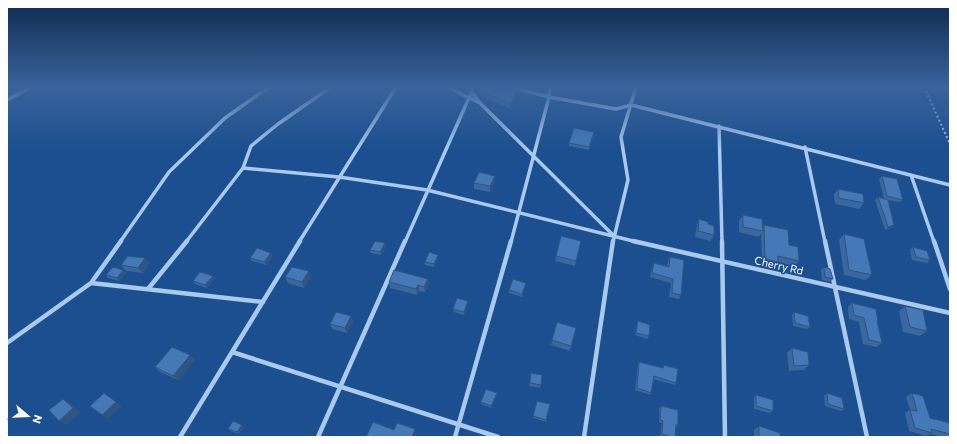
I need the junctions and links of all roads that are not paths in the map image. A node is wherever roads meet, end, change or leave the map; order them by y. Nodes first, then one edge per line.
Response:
1 (240, 108) edge
2 (302, 108) edge
3 (383, 108) edge
4 (465, 108) edge
5 (485, 108) edge
6 (546, 108) edge
7 (609, 108) edge
8 (621, 108) edge
9 (631, 108) edge
10 (643, 108) edge
11 (719, 126) junction
12 (805, 147) junction
13 (534, 156) junction
14 (243, 168) junction
15 (912, 175) junction
16 (339, 177) junction
17 (950, 184) edge
18 (428, 190) junction
19 (519, 214) junction
20 (614, 237) junction
21 (723, 261) junction
22 (91, 283) junction
23 (836, 287) junction
24 (148, 289) junction
25 (950, 289) edge
26 (263, 302) junction
27 (950, 313) edge
28 (7, 343) edge
29 (232, 352) junction
30 (340, 386) junction
31 (458, 424) junction
32 (180, 437) edge
33 (318, 437) edge
34 (455, 437) edge
35 (498, 437) edge
36 (584, 437) edge
37 (725, 437) edge
38 (866, 437) edge

1 - 22 street
2 - 14 street
3 - 16 street
4 - 18 street
5 - 13 street
6 - 13 street
7 - 8 street
9 - 20 street
10 - 11 street
11 - 12 street
11 - 21 street
12 - 15 street
12 - 23 street
13 - 19 street
13 - 20 street
14 - 16 street, Cherry Rd
14 - 24 street
15 - 17 street
15 - 25 street
16 - 18 street, Cherry Rd
16 - 26 street
18 - 19 street, Cherry Rd
18 - 30 street
19 - 20 street, Cherry Rd
19 - 31 street
20 - 21 street, Cherry Rd
20 - 36 street
21 - 23 street, Cherry Rd
21 - 37 street
22 - 24 street
22 - 28 street
23 - 27 street, Cherry Rd
23 - 38 street
24 - 26 street
26 - 29 street
29 - 30 street
29 - 32 street
30 - 31 street
30 - 33 street
31 - 34 street
31 - 35 street

